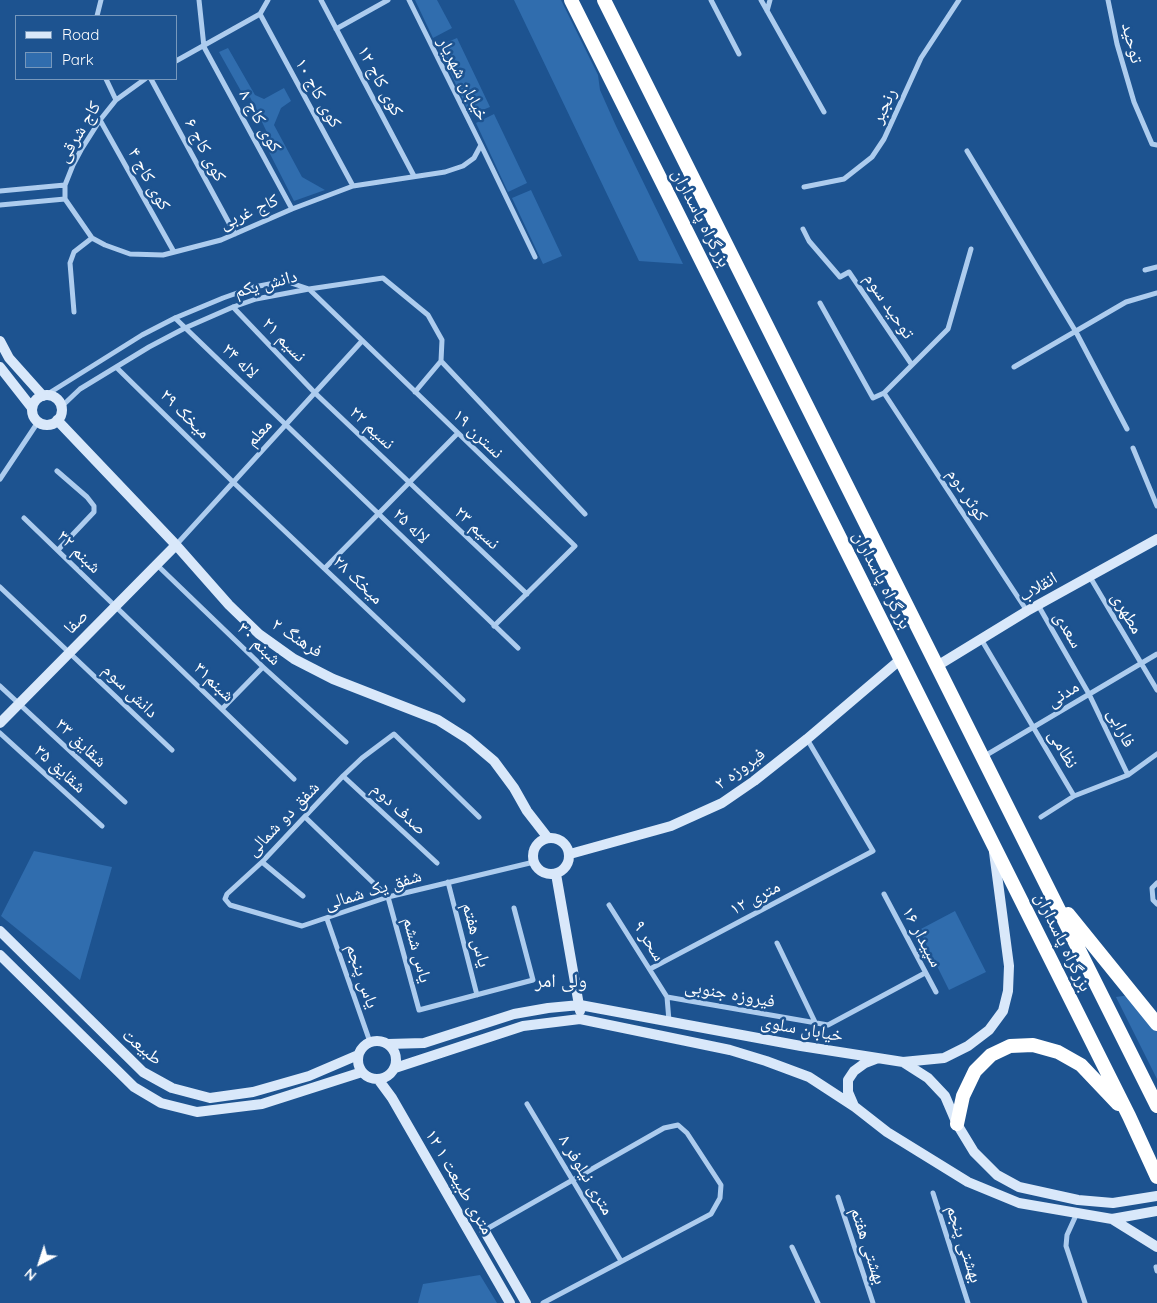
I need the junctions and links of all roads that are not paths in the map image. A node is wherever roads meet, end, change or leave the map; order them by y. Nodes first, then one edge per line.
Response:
1 (101, 0) edge
2 (199, 0) edge
3 (268, 0) edge
4 (321, 0) edge
5 (388, 0) edge
6 (409, 0) edge
7 (571, 0) edge
8 (604, 0) edge
9 (711, 0) edge
10 (761, 0) edge
11 (770, 0) edge
12 (959, 0) edge
13 (1108, 0) edge
14 (767, 11) junction
15 (260, 14) junction
16 (96, 15) edge
17 (336, 29) junction
18 (204, 47) junction
19 (739, 54) dead end
20 (178, 60) edge
21 (106, 80) edge
22 (144, 80) edge
23 (152, 80) edge
24 (116, 100) junction
25 (824, 112) dead end
26 (100, 120) junction
27 (481, 145) junction
28 (1154, 145) edge
29 (967, 152) dead end
30 (1157, 152) edge
31 (463, 166) joint
32 (414, 176) junction
33 (65, 185) junction
34 (353, 186) junction
35 (804, 187) dead end
36 (0, 191) edge
37 (65, 199) junction
38 (0, 204) edge
39 (292, 208) junction
40 (803, 229) dead end
41 (235, 234) junction
42 (92, 238) junction
43 (971, 249) dead end
44 (174, 252) junction
45 (535, 257) dead end
46 (1157, 267) edge
47 (1145, 270) dead end
48 (309, 289) junction
49 (1157, 293) edge
50 (820, 303) dead end
51 (233, 307) junction
52 (74, 312) dead end
53 (174, 318) junction
54 (185, 328) junction
55 (1076, 332) junction
56 (0, 341) edge
57 (362, 341) junction
58 (441, 362) junction
59 (912, 365) junction
60 (0, 367) edge
61 (116, 367) junction
62 (1014, 367) dead end
63 (415, 392) junction
64 (315, 393) junction
65 (884, 393) junction
66 (44, 395) junction
67 (61, 407) junction
68 (32, 408) junction
69 (57, 420) junction
70 (38, 422) junction
71 (286, 425) junction
72 (1127, 429) dead end
73 (458, 433) junction
74 (1133, 448) dead end
75 (57, 471) dead end
76 (0, 479) edge
77 (233, 482) junction
78 (409, 482) junction
79 (1157, 506) edge
80 (378, 514) junction
81 (585, 514) dead end
82 (24, 518) dead end
83 (1157, 539) edge
84 (176, 544) junction
85 (58, 550) junction
86 (156, 564) junction
87 (326, 568) junction
88 (1090, 577) junction
89 (0, 586) edge
90 (527, 594) junction
91 (115, 606) junction
92 (1038, 606) junction
93 (1027, 612) junction
94 (494, 626) junction
95 (981, 639) junction
96 (518, 648) dead end
97 (69, 652) junction
98 (1157, 654) edge
99 (901, 659) junction
100 (1140, 664) junction
101 (937, 666) junction
102 (263, 667) junction
103 (0, 686) edge
104 (1157, 690) edge
105 (1089, 694) junction
106 (463, 700) dead end
107 (19, 703) junction
108 (222, 710) junction
109 (0, 722) edge
110 (1034, 726) junction
111 (0, 733) edge
112 (807, 739) junction
113 (346, 742) dead end
114 (172, 750) dead end
115 (1157, 754) edge
116 (982, 757) junction
117 (1128, 774) junction
118 (343, 776) junction
119 (294, 779) dead end
120 (1074, 796) junction
121 (125, 802) dead end
122 (305, 817) junction
123 (479, 817) dead end
124 (1041, 817) dead end
125 (102, 826) dead end
126 (548, 838) junction
127 (993, 843) junction
128 (570, 854) junction
129 (262, 862) junction
130 (534, 862) junction
131 (437, 863) dead end
132 (556, 874) junction
133 (448, 882) junction
134 (1157, 883) edge
135 (884, 894) dead end
136 (1052, 895) junction
137 (303, 896) dead end
138 (388, 897) junction
139 (224, 899) joint
140 (1157, 904) edge
141 (609, 905) dead end
142 (514, 908) dead end
143 (327, 919) junction
144 (0, 931) edge
145 (777, 943) dead end
146 (0, 955) edge
147 (650, 969) junction
148 (925, 973) junction
149 (936, 992) dead end
150 (477, 995) junction
151 (667, 997) junction
152 (580, 1005) junction
153 (580, 1019) junction
154 (669, 1022) junction
155 (815, 1022) junction
156 (1157, 1024) edge
157 (370, 1042) junction
158 (388, 1044) junction
159 (358, 1055) junction
160 (879, 1058) junction
161 (903, 1062) junction
162 (394, 1068) junction
163 (362, 1072) junction
164 (378, 1080) junction
165 (527, 1104) dead end
166 (1157, 1106) edge
167 (855, 1107) junction
168 (1129, 1116) junction
169 (957, 1124) junction
170 (1157, 1177) edge
171 (573, 1180) junction
172 (933, 1193) dead end
173 (1157, 1196) edge
174 (838, 1197) dead end
175 (1157, 1212) edge
176 (1077, 1213) junction
177 (1112, 1219) junction
178 (484, 1230) joint
179 (792, 1247) dead end
180 (1157, 1247) edge
181 (621, 1261) junction
182 (510, 1303) edge
183 (526, 1303) edge
184 (543, 1303) edge
185 (818, 1303) edge
186 (873, 1303) edge
187 (968, 1303) edge
188 (1085, 1303) edge

1 - 16 street
2 - 18 street
3 - 15 street
4 - 17 street, کوی کاج ۱۲
5 - 17 street
6 - 27 street, خیابان شهریار
7 - 99 highway, بزرگراه پاسداران
8 - 101 highway, بزرگراه پاسداران
9 - 19 street
10 - 14 street
11 - 14 street
12 - 35 street, رنجبر
13 - 28 street, توحید
14 - 25 street
15 - 18 street
15 - 34 street, کوی کاج ۱۰
17 - 32 street, کوی کاج ۱۲
18 - 20 street
18 - 39 street, کوی کاج ۸
21 - 24 street
22 - 24 street, کاج شرقی
23 - 41 street, کوی کاج ۶
24 - 26 street, کاج شرقی
26 - 33 street, کاج شرقی
26 - 44 street, کوی کاج ۴
27 - 31 street, خیابان شهریار
27 - 45 street
28 - 30 street, توحید
29 - 55 street
31 - 32 street, کاج غربی
32 - 34 street, کاج غربی
33 - 36 street
33 - 37 street
34 - 39 street, کاج غربی
37 - 38 street
37 - 42 street
39 - 41 street, کاج غربی
40 - 59 street, توحید سوم
41 - 44 street, کاج غربی
42 - 44 street, کاج غربی
42 - 52 street
43 - 59 street
46 - 47 street
48 - 51 street, دانش یکم
48 - 53 street, دانش یکم
48 - 57 street, نسترن ۱۹
48 - 58 street
49 - 55 street
50 - 65 street
51 - 54 street, دانش یکم
51 - 64 street, نسیم ۲۱
53 - 54 street, لاله ۲۴
53 - 66 street, دانش یکم
54 - 61 street, دانش یکم
54 - 71 street, لاله ۲۴
55 - 62 street
55 - 72 street
56 - 66 main road
57 - 63 street, نسترن ۱۹
57 - 64 street, معلم
58 - 63 street
58 - 81 street
59 - 65 street
60 - 68 main road
61 - 67 street, دانش یکم
61 - 77 street, میخک ۲۹
63 - 73 street, نسترن ۱۹
64 - 71 street, معلم
64 - 78 street, نسیم ۲۲
65 - 93 street, کوثر دوم
66 - 67 main road
66 - 68 main road
67 - 69 main road
68 - 70 main road
69 - 70 main road
69 - 84 main road, فرهنگ ۲
70 - 76 street
71 - 77 street, معلم
71 - 80 street, لاله ۲۵
73 - 78 street
73 - 90 street, نسترن ۱۹
74 - 79 street
75 - 85 street
77 - 84 street, معلم
77 - 87 street, میخک ۲۸
78 - 80 street
78 - 90 street, نسیم ۲۳
80 - 87 street
80 - 94 street, لاله ۲۵
82 - 85 street, شبنم ۳۲
83 - 88 main road, انقلاب
84 - 86 main road, صفا
84 - 126 main road, فرهنگ ۲
85 - 91 street, شبنم ۳۲
86 - 91 main road, صفا
86 - 102 street, شبنم ۳۰
87 - 106 street, میخک ۲۸
88 - 92 main road, انقلاب
88 - 100 street, مطهری
89 - 97 street, دانش سوم
90 - 94 street
91 - 97 main road, صفا
91 - 108 street, شبنم۳۱
92 - 93 main road, انقلاب
92 - 105 street, سعدی
93 - 95 main road, انقلاب
94 - 96 street, لاله ۲۵
95 - 101 main road, انقلاب
95 - 110 street, نظامی
97 - 107 main road, صفا
97 - 114 street, دانش سوم
98 - 100 street, مدنی
99 - 112 main road, فیروزه ٢
99 - 127 highway, بزرگراه پاسداران
100 - 104 street, مطهری
100 - 105 street, مدنی
101 - 116 highway, بزرگراه پاسداران
102 - 108 street
102 - 113 street, شبنم ۳۰
103 - 107 street, شقایق ۳۳
105 - 110 street, مدنی
105 - 117 street, فارابی
107 - 109 main road, صفا
107 - 121 street, شقایق ۳۳
108 - 119 street, شبنم۳۱
110 - 116 street, مدنی
110 - 120 street, نظامی
111 - 125 street, شقایق ۳۵
112 - 128 main road, فیروزه ٢
112 - 147 street, ۱۲ متری
115 - 117 street
116 - 136 highway, بزرگراه پاسداران
117 - 120 street
118 - 122 street, شفق دو شمالی
118 - 123 street, شفق دو شمالی
118 - 131 street, صدف دوم
120 - 124 street
122 - 129 street, شفق دو شمالی
122 - 138 street
126 - 128 main road
126 - 130 main road
127 - 161 main road
127 - 168 highway, بزرگراه پاسداران
128 - 132 main road
129 - 137 street
129 - 139 street, شفق دو شمالی
130 - 132 main road
130 - 133 street, شفق یک شمالی
132 - 152 main road
133 - 138 street, شفق یک شمالی
133 - 150 street, یاس هفتم
134 - 140 street
135 - 148 street, سپیدار ۱۶
136 - 156 highway
136 - 166 highway, بزرگراه پاسداران
138 - 143 street, شفق یک شمالی
138 - 150 street, یاس ششم
139 - 143 street, شفق یک شمالی
141 - 147 street, سحر ۹
142 - 150 street
143 - 157 street, یاس پنجم
144 - 159 main road, طبیعت
145 - 155 street
146 - 163 main road, طبیعت
147 - 151 street, سحر ۹
148 - 149 street, سپیدار ۱۶
148 - 155 street, فیروزه جنوبی
151 - 154 street, سحر ۹
151 - 155 street, فیروزه جنوبی
152 - 153 main road
152 - 154 main road, خیابان سلوی
152 - 158 main road, خیابان سلوی
153 - 162 main road, خیابان سلوی
153 - 167 main road, خیابان سلوی
154 - 160 main road, خیابان سلوی
157 - 158 main road
157 - 159 main road
158 - 162 main road
159 - 163 main road
160 - 161 main road, خیابان سلوی
160 - 167 main road
161 - 169 main road, خیابان سلوی
162 - 164 main road
163 - 164 main road
164 - 182 main road, ۱۲ متری طبیعت ۱
165 - 171 street, ۸ متری نیلوفر
167 - 176 main road, خیابان سلوی
168 - 169 highway
168 - 170 highway, بزرگراه پاسداران
169 - 173 main road, خیابان سلوی
171 - 178 street
171 - 181 street, ۸ متری نیلوفر
171 - 181 street
172 - 187 street, بهشتی پنجم
174 - 186 street, بهشتی هفتم
175 - 177 main road, خیابان سلوی
176 - 177 main road, خیابان سلوی
176 - 188 street
177 - 180 main road
178 - 183 main road, ۱۲ متری طبیعت ۱
179 - 185 street
181 - 184 street

